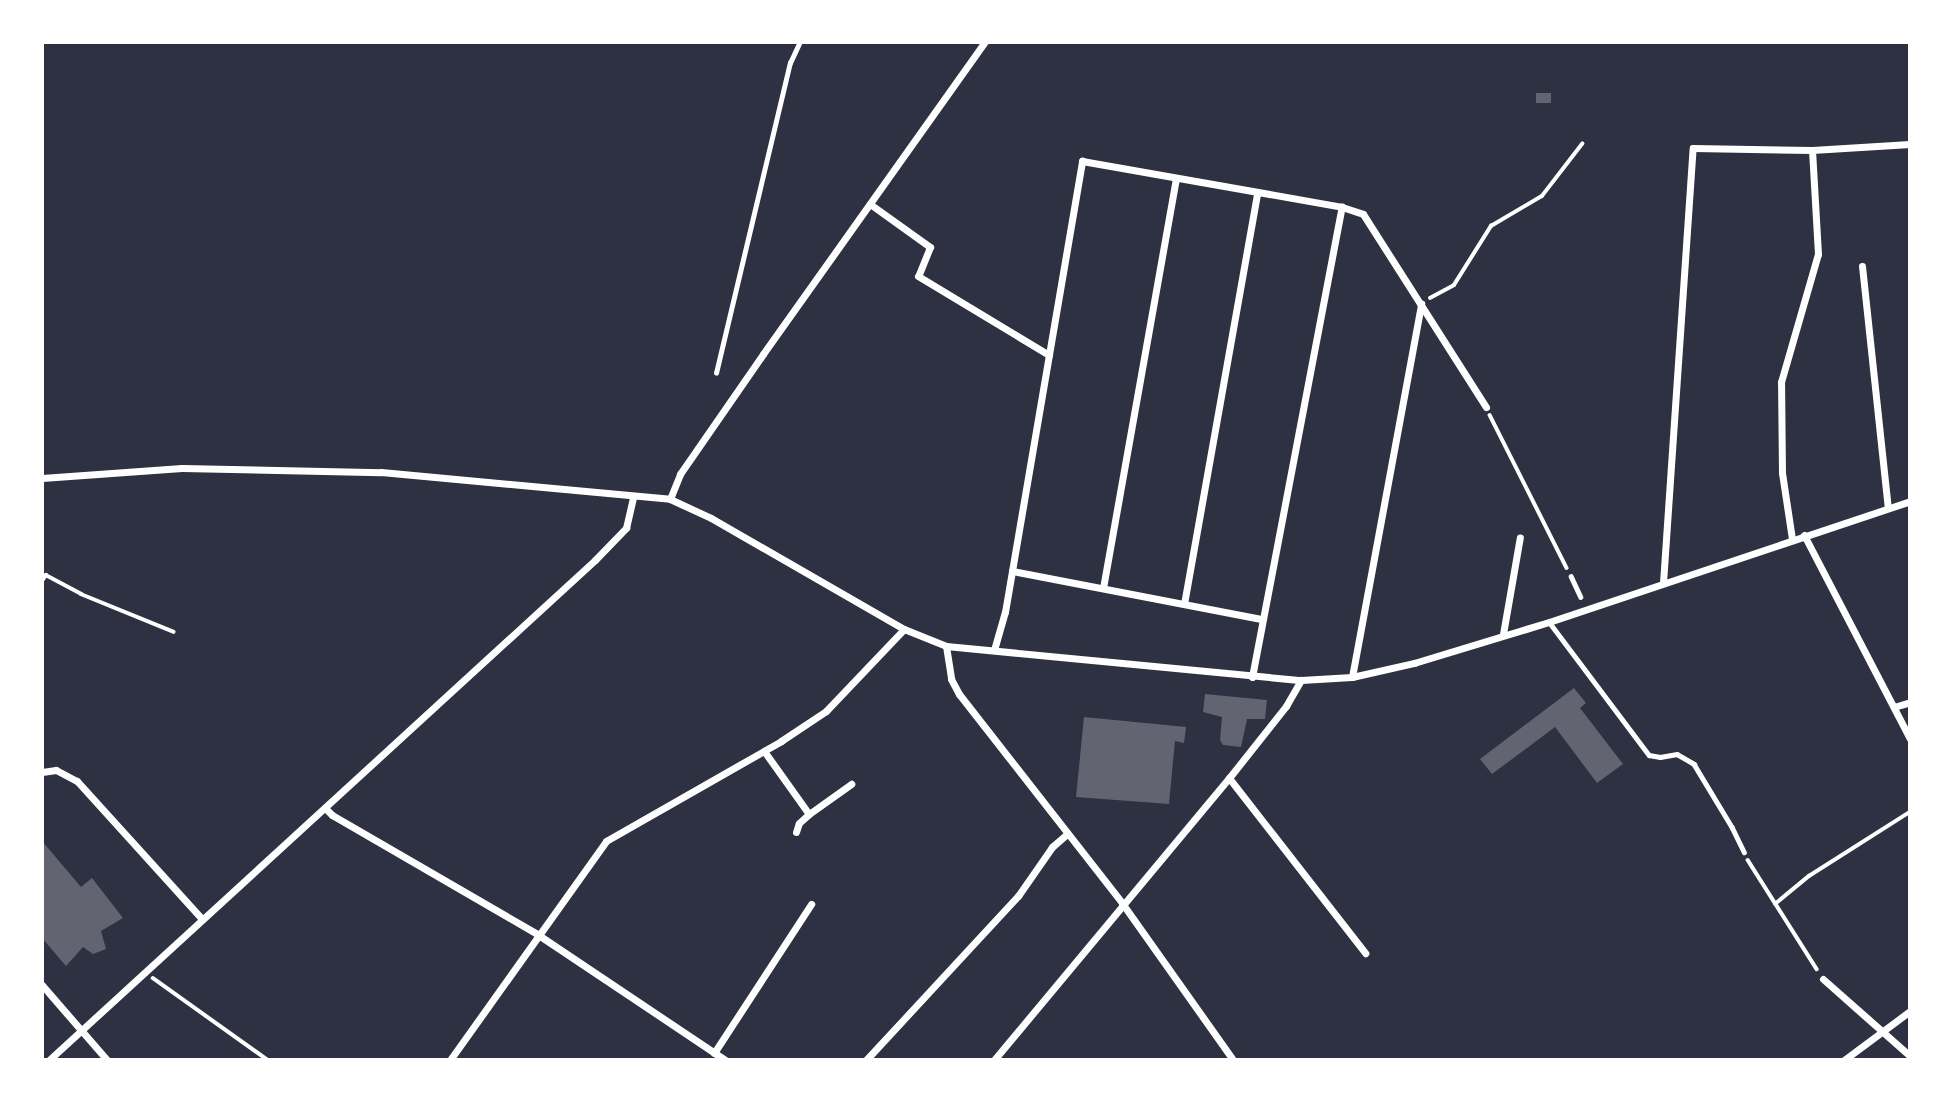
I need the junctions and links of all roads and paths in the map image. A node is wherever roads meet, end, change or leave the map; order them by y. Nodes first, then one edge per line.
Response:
1 (800, 42) edge
2 (985, 42) edge
3 (1582, 144) dead end
4 (1910, 144) edge
5 (1812, 150) junction
6 (1176, 178) junction
7 (1257, 194) junction
8 (870, 204) junction
9 (1342, 207) junction
10 (1862, 267) dead end
11 (1421, 303) junction
12 (1049, 355) junction
13 (716, 373) dead end
14 (1486, 407) joint
15 (42, 478) edge
16 (633, 497) junction
17 (670, 499) junction
18 (1910, 500) edge
19 (1888, 508) junction
20 (1804, 535) junction
21 (1520, 537) dead end
22 (1792, 539) junction
23 (1012, 571) junction
24 (1571, 576) joint
25 (42, 581) edge
26 (1663, 583) junction
27 (1102, 588) junction
28 (1581, 597) dead end
29 (1184, 604) junction
30 (1262, 619) junction
31 (1549, 622) junction
32 (905, 629) junction
33 (174, 632) dead end
34 (1503, 634) junction
35 (947, 646) junction
36 (994, 650) junction
37 (1252, 677) junction
38 (1352, 677) junction
39 (1301, 680) junction
40 (1910, 702) edge
41 (1894, 708) junction
42 (1910, 739) edge
43 (764, 751) junction
44 (42, 772) edge
45 (1229, 778) junction
46 (851, 783) dead end
47 (326, 808) junction
48 (1910, 812) edge
49 (809, 814) junction
50 (796, 832) dead end
51 (1068, 834) junction
52 (1744, 852) joint
53 (1122, 903) junction
54 (1775, 904) junction
55 (811, 905) dead end
56 (202, 919) junction
57 (537, 934) junction
58 (1365, 953) dead end
59 (144, 972) junction
60 (1823, 979) joint
61 (42, 985) edge
62 (1910, 1011) edge
63 (80, 1029) junction
64 (1881, 1032) junction
65 (714, 1053) junction
66 (1910, 1056) edge
67 (48, 1060) edge
68 (107, 1060) edge
69 (268, 1060) edge
70 (450, 1060) edge
71 (725, 1060) edge
72 (866, 1060) edge
73 (994, 1060) edge
74 (1233, 1060) edge
75 (1844, 1060) edge

1 - 13 lane
2 - 8 street
3 - 11 path
4 - 5 street
5 - 22 street
5 - 26 street
6 - 7 street
6 - 12 street
6 - 27 street
7 - 9 street
7 - 29 street
8 - 12 street
8 - 17 street
9 - 11 street
9 - 30 street
10 - 19 street
11 - 14 street
11 - 38 street
12 - 23 street
14 - 24 path
15 - 16 street
16 - 17 street
16 - 47 street
17 - 32 street
18 - 19 street
19 - 20 street
20 - 22 street
20 - 41 street
21 - 34 street
22 - 26 street
23 - 27 street
23 - 36 street
24 - 28 lane
25 - 33 path
26 - 31 street
27 - 29 street
29 - 30 street
30 - 37 street
31 - 34 street
31 - 52 lane
32 - 35 street
32 - 43 street
34 - 38 street
35 - 36 street
35 - 51 street
36 - 37 street
37 - 39 street
38 - 39 street
39 - 45 street
40 - 41 street
41 - 42 street
43 - 49 street
43 - 57 street
44 - 56 street
45 - 53 street
45 - 58 street
46 - 49 street
47 - 56 street
47 - 57 street
48 - 54 path
49 - 50 street
51 - 53 street
51 - 72 street
52 - 54 path
53 - 73 street
53 - 74 street
54 - 60 path
55 - 65 street
56 - 59 street
57 - 65 street
57 - 70 street
59 - 63 street
59 - 69 path
60 - 64 street
61 - 63 street
62 - 64 street
63 - 67 street
63 - 68 street
64 - 66 street
64 - 75 street
65 - 71 street

